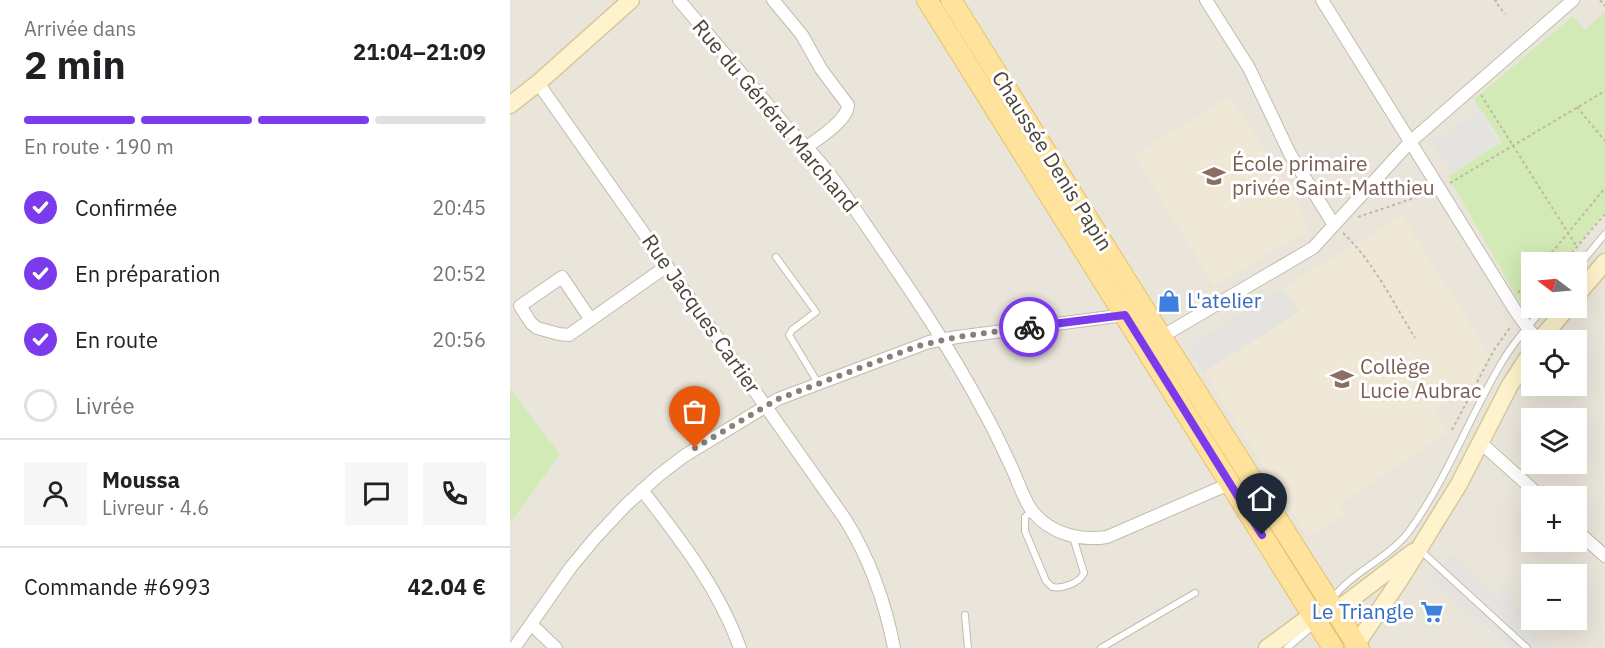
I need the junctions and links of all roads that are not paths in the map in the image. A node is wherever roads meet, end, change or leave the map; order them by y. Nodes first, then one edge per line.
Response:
1 (631, 0) edge
2 (679, 0) edge
3 (773, 0) edge
4 (927, 0) edge
5 (951, 0) edge
6 (1206, 0) edge
7 (1322, 0) edge
8 (1573, 0) edge
9 (538, 83) junction
10 (510, 105) edge
11 (1410, 142) junction
12 (807, 147) junction
13 (1334, 225) junction
14 (1070, 228) junction
15 (1605, 234) edge
16 (1587, 255) edge
17 (776, 257) dead end
18 (1605, 262) edge
19 (667, 266) junction
20 (1587, 283) edge
21 (1125, 315) junction
22 (1536, 318) edge
23 (1558, 318) edge
24 (591, 320) junction
25 (1527, 328) junction
26 (1157, 330) junction
27 (1548, 330) edge
28 (944, 339) junction
29 (1521, 368) edge
30 (818, 383) junction
31 (766, 406) junction
32 (1210, 415) junction
33 (1481, 443) junction
34 (1229, 484) junction
35 (1529, 486) edge
36 (642, 490) junction
37 (1032, 511) junction
38 (1073, 537) junction
39 (1587, 540) edge
40 (1419, 548) junction
41 (1605, 556) edge
42 (1195, 593) dead end
43 (1322, 611) junction
44 (965, 615) dead end
45 (531, 624) junction
46 (1357, 647) edge
47 (514, 648) edge
48 (556, 648) edge
49 (740, 648) edge
50 (894, 648) edge
51 (969, 648) edge
52 (1101, 648) edge
53 (1267, 648) edge
54 (1276, 648) edge
55 (1287, 648) edge
56 (1333, 648) edge
57 (1527, 648) edge

1 - 9 main road
2 - 12 street, Rue du Général Marchand
3 - 12 street
4 - 14 main road, Chaussée Denis Papin
5 - 26 main road, Chaussée Denis Papin
6 - 13 street
7 - 11 street
8 - 11 street
9 - 10 main road
9 - 19 street, Rue Jacques Cartier
11 - 13 street
11 - 25 street
12 - 28 street, Rue du Général Marchand
13 - 26 street
14 - 21 main road, Chaussée Denis Papin
14 - 26 street, Chaussée Denis Papin
15 - 16 lane
17 - 30 lane
18 - 20 main road
19 - 24 street
19 - 31 street, Rue Jacques Cartier
21 - 28 street
21 - 32 street, Chaussée Denis Papin
21 - 34 main road, Chaussée Denis Papin
22 - 25 lane
23 - 27 main road
24 - 24 street
25 - 43 lane
26 - 32 main road, Chaussée Denis Papin
28 - 30 street
28 - 37 street, Rue du Général Marchand
29 - 33 main road
30 - 31 street
31 - 36 street
31 - 50 street, Rue Jacques Cartier
32 - 43 main road, Chaussée Denis Papin
33 - 35 street
33 - 40 main road
34 - 38 street, Rue du Général Marchand
34 - 43 main road, Chaussée Denis Papin
36 - 45 street
36 - 49 street
37 - 38 street, Rue du Général Marchand
37 - 38 lane
39 - 41 street
40 - 43 main road
40 - 46 main road
40 - 57 lane
42 - 52 lane
43 - 46 main road, Chaussée Denis Papin
43 - 53 main road
43 - 54 lane
43 - 55 lane
43 - 56 main road, Chaussée Denis Papin
44 - 51 lane
45 - 47 street
45 - 48 street

